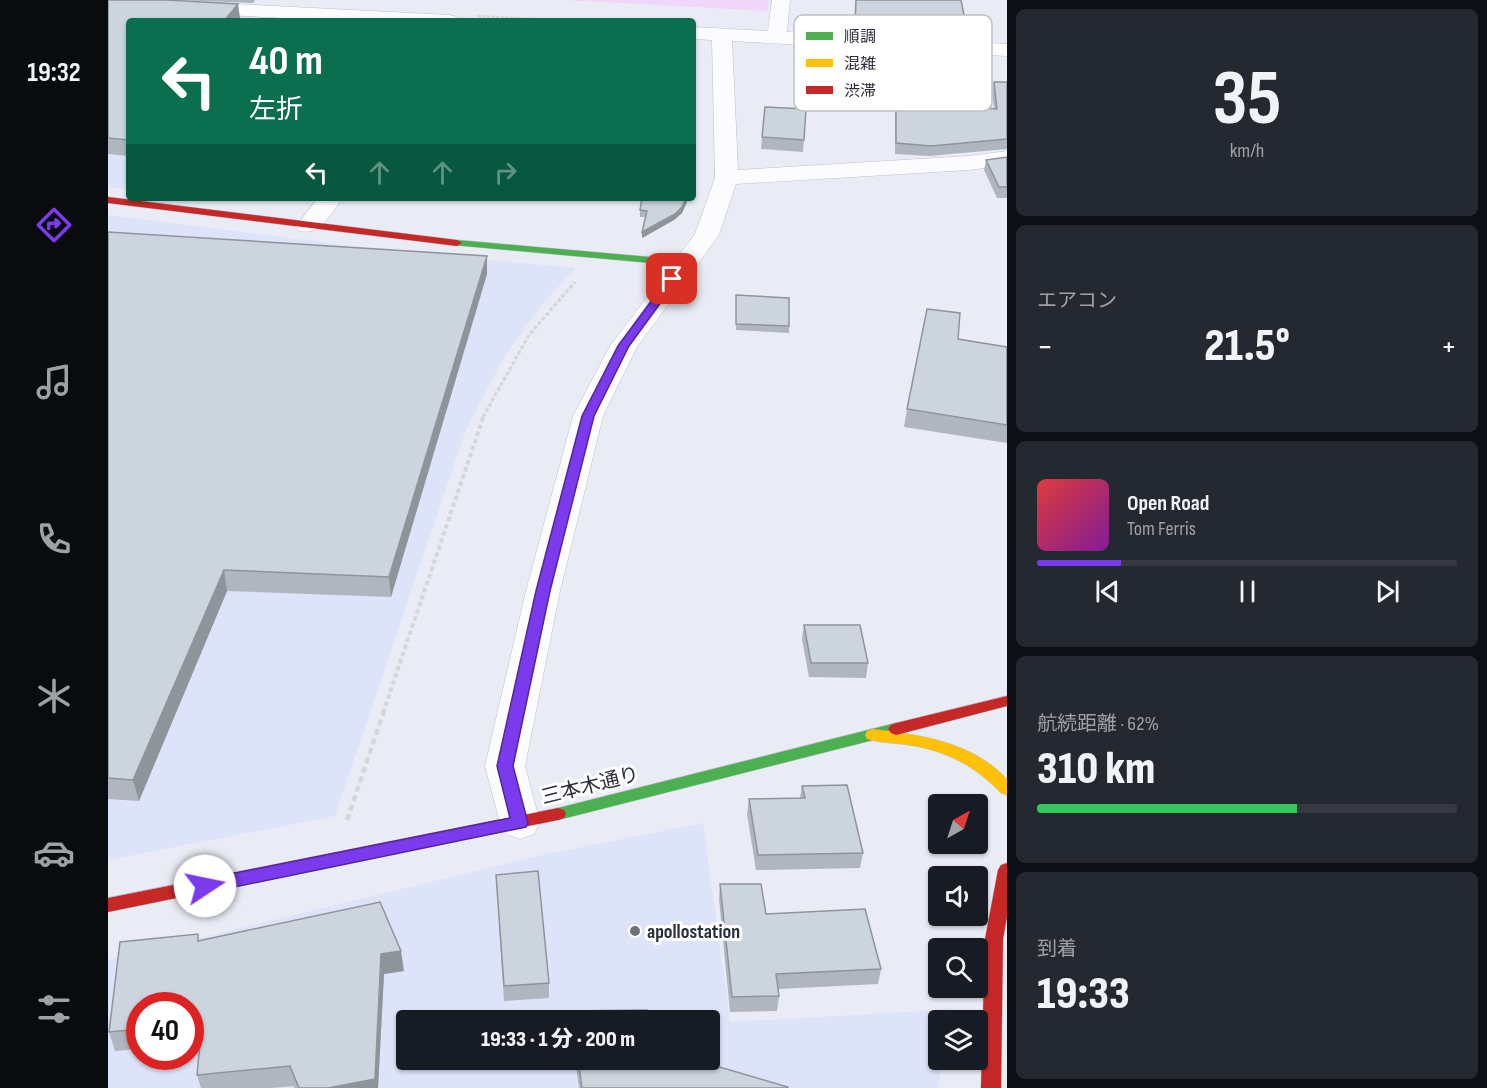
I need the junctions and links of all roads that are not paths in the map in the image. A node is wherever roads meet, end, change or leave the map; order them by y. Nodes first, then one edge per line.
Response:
1 (781, 0) edge
2 (108, 3) edge
3 (393, 18) edge
4 (696, 33) edge
5 (722, 34) junction
6 (777, 37) junction
7 (794, 38) edge
8 (992, 49) edge
9 (1007, 50) edge
10 (1007, 158) edge
11 (727, 178) junction
12 (108, 200) edge
13 (328, 201) edge
14 (308, 226) junction
15 (684, 263) junction
16 (1007, 701) edge
17 (873, 735) junction
18 (1007, 789) edge
19 (520, 823) junction
20 (1007, 870) edge
21 (108, 905) edge
22 (1005, 1060) dead end
23 (991, 1088) edge
24 (1000, 1088) edge

1 - 6 street
2 - 3 street
4 - 5 street
5 - 6 street
5 - 11 street
6 - 7 street
8 - 9 street
10 - 11 street
11 - 15 street
12 - 14 main road
13 - 14 street
14 - 15 main road
15 - 19 street
16 - 17 main road, 三本木通り
17 - 18 main road
17 - 19 main road, 三本木通り
19 - 21 main road, 三本木通り
20 - 23 main road
22 - 24 main road

